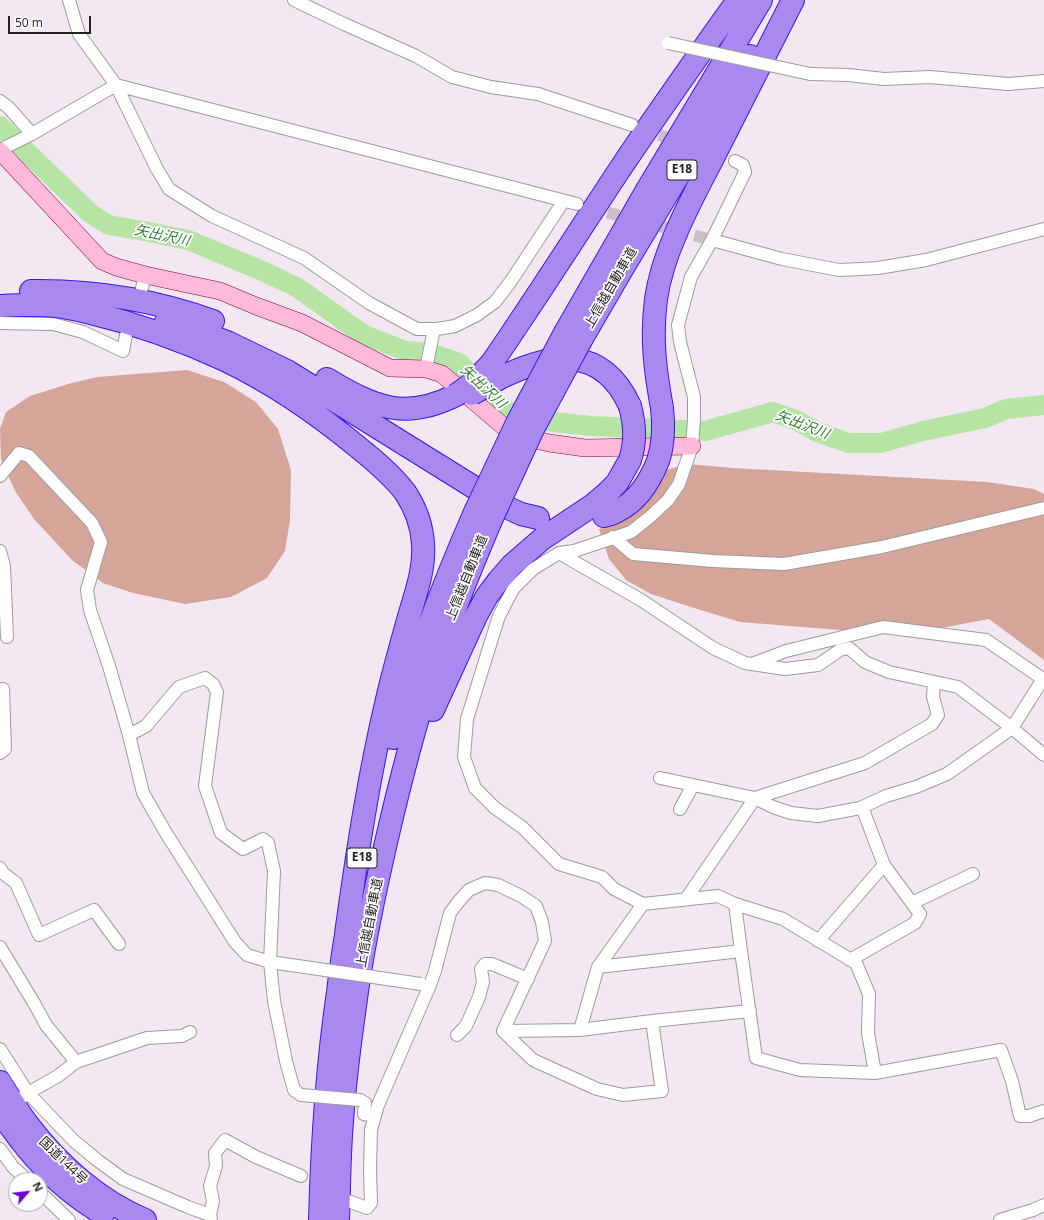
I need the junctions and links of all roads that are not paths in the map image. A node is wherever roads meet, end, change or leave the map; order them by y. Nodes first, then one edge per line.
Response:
1 (69, 0) edge
2 (294, 0) edge
3 (738, 0) edge
4 (761, 0) edge
5 (782, 0) edge
6 (793, 0) edge
7 (668, 42) dead end
8 (1044, 81) edge
9 (116, 85) junction
10 (0, 101) edge
11 (632, 125) tunnel mouth
12 (32, 134) junction
13 (2, 149) edge
14 (735, 161) dead end
15 (564, 202) junction
16 (577, 204) tunnel mouth
17 (1044, 229) edge
18 (712, 240) junction
19 (0, 292) edge
20 (0, 306) edge
21 (55, 306) junction
22 (0, 323) edge
23 (434, 332) junction
24 (126, 334) dead end
25 (573, 335) junction
26 (427, 365) junction
27 (496, 371) junction
28 (692, 442) junction
29 (0, 476) edge
30 (1044, 508) edge
31 (484, 515) junction
32 (604, 516) dead end
33 (538, 518) dead end
34 (613, 537) junction
35 (0, 551) edge
36 (559, 553) junction
37 (8, 637) dead end
38 (752, 664) junction
39 (934, 682) junction
40 (3, 689) dead end
41 (1012, 728) junction
42 (129, 735) junction
43 (0, 753) edge
44 (1044, 755) edge
45 (660, 778) dead end
46 (693, 785) junction
47 (754, 798) junction
48 (862, 807) junction
49 (680, 809) dead end
50 (884, 864) junction
51 (0, 868) edge
52 (973, 874) dead end
53 (686, 899) junction
54 (912, 903) junction
55 (643, 904) junction
56 (736, 904) junction
57 (346, 934) junction
58 (818, 941) junction
59 (119, 944) dead end
60 (0, 947) edge
61 (741, 952) junction
62 (850, 960) junction
63 (270, 962) junction
64 (598, 967) junction
65 (528, 979) junction
66 (426, 985) junction
67 (355, 1006) junction
68 (750, 1011) junction
69 (652, 1021) junction
70 (580, 1030) junction
71 (503, 1031) junction
72 (190, 1032) dead end
73 (457, 1035) dead end
74 (0, 1049) edge
75 (76, 1062) junction
76 (875, 1073) junction
77 (0, 1082) edge
78 (14, 1103) edge
79 (1044, 1111) edge
80 (375, 1116) junction
81 (0, 1149) edge
82 (18, 1172) edge
83 (301, 1176) dead end
84 (48, 1199) edge
85 (348, 1201) dead end
86 (1044, 1205) edge
87 (210, 1218) edge
88 (70, 1220) edge
89 (115, 1220) edge
90 (145, 1220) edge
91 (320, 1220) edge
92 (338, 1220) edge
93 (1000, 1220) edge

1 - 9 street
2 - 11 street
3 - 27 highway
4 - 25 highway, 上信越自動車道 / E18
5 - 25 highway, 上信越自動車道 / E18
6 - 32 highway, bridge
7 - 8 street, bridge
9 - 12 street
9 - 15 street
9 - 23 street
10 - 12 street
12 - 13 street
13 - 26 street
14 - 18 street
15 - 16 street
15 - 23 street
17 - 18 street
18 - 28 street
19 - 27 highway, bridge
20 - 21 highway
21 - 33 highway
21 - 57 highway
22 - 24 street
23 - 26 street
25 - 31 highway, 上信越自動車道 / E18, bridge
26 - 28 street
27 - 67 highway, bridge
28 - 34 street
29 - 42 street
30 - 34 street
31 - 57 highway, 上信越自動車道 / E18
31 - 67 highway, 上信越自動車道 / E18
34 - 36 street
35 - 37 street
36 - 38 street
36 - 55 street
38 - 39 street
38 - 41 street
39 - 41 street
39 - 47 street
40 - 43 street
41 - 44 street
41 - 48 street
42 - 63 street
42 - 63 street
45 - 46 street
46 - 47 street
46 - 49 street
47 - 48 street
47 - 53 street
48 - 50 street
50 - 54 street
50 - 58 street
51 - 59 street
52 - 54 street
53 - 55 street
53 - 56 street
54 - 62 street
55 - 64 street
56 - 58 street
56 - 61 street
57 - 91 highway, 上信越自動車道 / E18
58 - 62 street
60 - 75 street
61 - 64 street
61 - 68 street
62 - 76 street
63 - 66 street, bridge
63 - 80 street, bridge
64 - 70 street
65 - 66 street
65 - 71 street
65 - 73 street
66 - 80 street
67 - 92 highway, 上信越自動車道 / E18
68 - 69 street
68 - 76 street
69 - 70 street
69 - 71 street
70 - 71 street
72 - 75 street
74 - 78 street
75 - 78 street
76 - 79 street
77 - 78 highway, 国道144号
78 - 87 street
78 - 89 highway, 国道144号
78 - 90 highway, 国道144号
80 - 85 street
81 - 82 street
83 - 87 street
84 - 88 street
86 - 93 street

